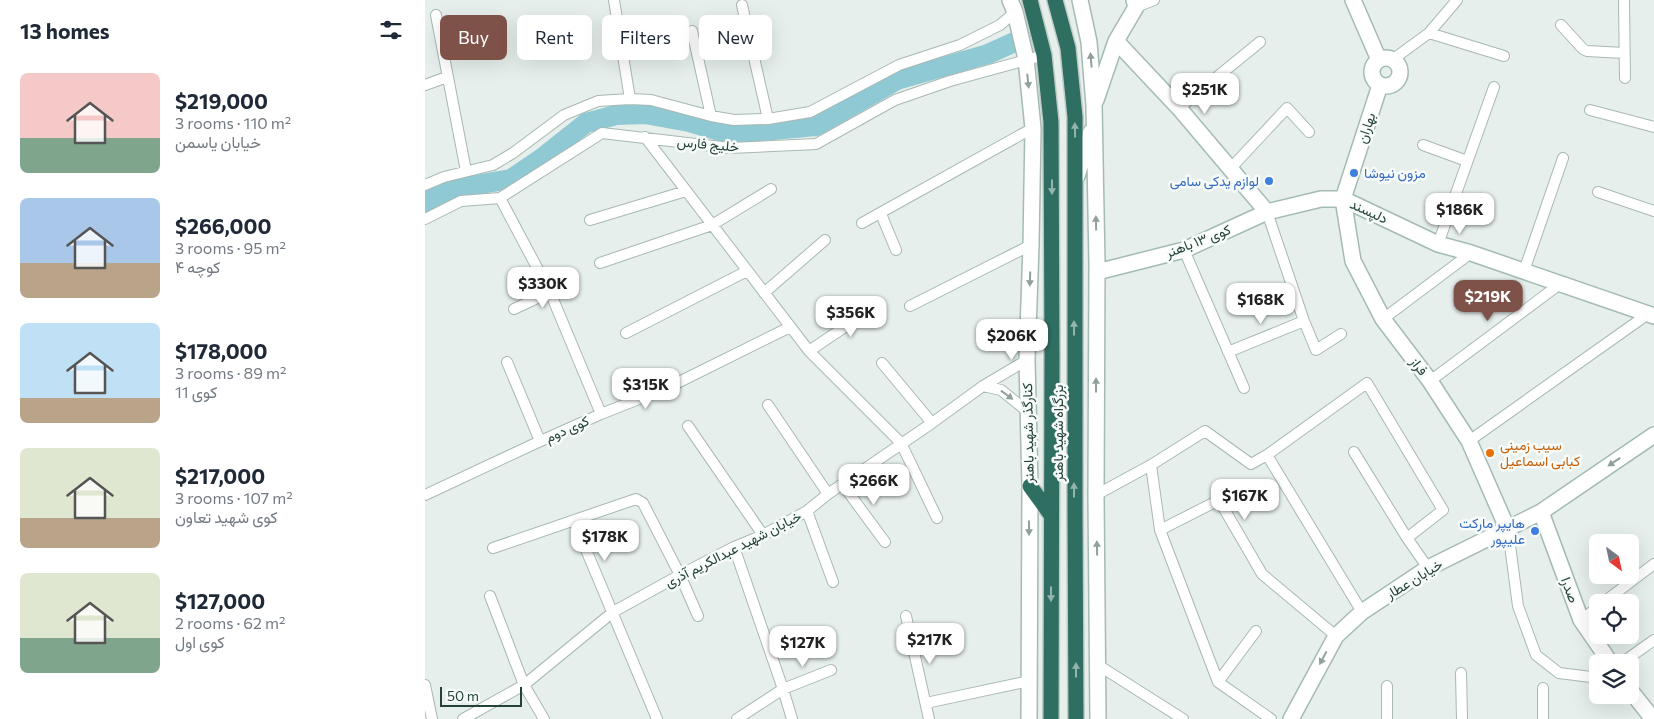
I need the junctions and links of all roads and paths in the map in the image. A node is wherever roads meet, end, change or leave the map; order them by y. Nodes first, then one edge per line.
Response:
1 (614, 0) edge
2 (1030, 0) edge
3 (1055, 0) edge
4 (1080, 0) edge
5 (1154, 0) edge
6 (1353, 0) edge
7 (1457, 0) edge
8 (1624, 0) edge
9 (1135, 3) edge
10 (742, 5) dead end
11 (1012, 6) edge
12 (436, 14) dead end
13 (1561, 25) dead end
14 (692, 31) dead end
15 (1429, 33) junction
16 (1116, 41) junction
17 (1260, 42) dead end
18 (1624, 53) junction
19 (1044, 55) junction
20 (1504, 56) dead end
21 (1026, 59) junction
22 (1386, 60) junction
23 (447, 77) junction
24 (1625, 78) dead end
25 (425, 85) edge
26 (1379, 85) junction
27 (1494, 87) dead end
28 (630, 99) junction
29 (1179, 108) junction
30 (1590, 110) dead end
31 (1094, 113) junction
32 (711, 116) junction
33 (768, 119) junction
34 (1654, 127) edge
35 (1033, 128) junction
36 (1309, 132) dead end
37 (645, 137) junction
38 (1423, 145) dead end
39 (1563, 158) dead end
40 (1467, 161) junction
41 (1231, 168) junction
42 (466, 171) junction
43 (1076, 178) junction
44 (425, 185) edge
45 (771, 189) dead end
46 (686, 191) junction
47 (1598, 192) dead end
48 (500, 198) junction
49 (1343, 199) junction
50 (1654, 211) edge
51 (1267, 212) junction
52 (881, 214) junction
53 (425, 219) edge
54 (591, 220) dead end
55 (1074, 222) junction
56 (862, 223) dead end
57 (712, 225) junction
58 (825, 240) dead end
59 (1438, 244) junction
60 (1031, 245) junction
61 (897, 250) dead end
62 (1184, 250) junction
63 (1471, 253) junction
64 (599, 263) dead end
65 (1097, 268) junction
66 (747, 271) junction
67 (1524, 272) junction
68 (1560, 284) junction
69 (549, 292) junction
70 (764, 293) junction
71 (879, 304) dead end
72 (910, 306) dead end
73 (514, 309) dead end
74 (1651, 315) edge
75 (1383, 319) junction
76 (1303, 321) junction
77 (790, 327) junction
78 (626, 333) dead end
79 (1341, 334) dead end
80 (809, 351) junction
81 (1228, 352) junction
82 (1027, 360) junction
83 (507, 362) dead end
84 (882, 362) dead end
85 (1430, 380) junction
86 (983, 386) junction
87 (1244, 388) dead end
88 (768, 405) dead end
89 (1027, 411) junction
90 (601, 414) junction
91 (932, 423) junction
92 (688, 426) dead end
93 (1654, 434) edge
94 (540, 441) junction
95 (1469, 441) junction
96 (901, 444) junction
97 (1354, 452) dead end
98 (1267, 455) junction
99 (1151, 465) junction
100 (843, 485) junction
101 (1030, 486) junction
102 (828, 494) junction
103 (425, 495) edge
104 (1096, 495) junction
105 (807, 511) junction
106 (1541, 512) junction
107 (1051, 515) junction
108 (937, 518) dead end
109 (575, 520) junction
110 (1161, 530) junction
111 (1508, 530) junction
112 (763, 535) junction
113 (1407, 538) junction
114 (885, 542) dead end
115 (734, 547) junction
116 (493, 548) dead end
117 (1654, 564) edge
118 (1428, 568) junction
119 (679, 575) junction
120 (833, 582) dead end
121 (1615, 594) edge
122 (490, 596) dead end
123 (613, 612) junction
124 (1362, 612) junction
125 (1589, 614) edge
126 (698, 616) dead end
127 (906, 616) dead end
128 (1581, 620) junction
129 (1256, 631) dead end
130 (1336, 636) junction
131 (1654, 640) edge
132 (1604, 654) edge
133 (1634, 654) edge
134 (1098, 665) junction
135 (831, 670) dead end
136 (1461, 674) dead end
137 (1589, 677) edge
138 (1029, 681) junction
139 (1218, 682) junction
140 (425, 685) edge
141 (524, 685) junction
142 (1387, 686) dead end
143 (1543, 688) dead end
144 (783, 689) junction
145 (1639, 700) edge
146 (926, 703) junction
147 (1652, 714) edge
148 (432, 719) edge
149 (463, 719) edge
150 (545, 719) edge
151 (657, 719) edge
152 (737, 719) edge
153 (791, 719) edge
154 (929, 719) edge
155 (1029, 719) edge
156 (1051, 719) edge
157 (1076, 719) edge
158 (1098, 719) edge
159 (1183, 719) edge
160 (1271, 719) edge
161 (1291, 719) edge
162 (1387, 719) edge
163 (1463, 719) edge
164 (1543, 719) edge

1 - 28 street
2 - 19 highway, بزرگراه شهید باهنر
43 -> 3 highway, بزرگراه شهید باهنر
31 -> 4 main road
5 - 9 street
6 - 22 main road
7 - 15 street
8 - 18 street
9 - 16 main road
10 - 33 street
11 - 21 main road, کنارگذر شهید باهنر
11 - 33 street, خلیج فارس
12 - 23 street
13 - 18 street
14 - 32 street
15 - 20 street
15 - 22 street
16 - 29 main road
16 - 31 main road
17 - 29 street
18 - 24 street
19 - 21 street, خلیج فارس
19 -> 107 highway, بزرگراه شهید باهنر
21 -> 35 main road, کنارگذر شهید باهنر
21 - 37 street, خلیج فارس
22 - 26 main road
22 - 26 main road
23 - 25 street
23 - 42 street
26 - 49 main road, بهاران
27 - 40 street
28 - 32 street, خلیج فارس
28 - 42 street, خلیج فارس
29 - 41 main road
30 - 34 street
31 - 43 main road
65 -> 31 main road
32 - 33 street, خلیج فارس
35 - 52 street
35 - 60 main road, کنارگذر شهید باهنر
36 - 41 street
37 - 46 street
37 - 48 street, خلیج فارس
38 - 40 street
39 - 67 street
40 - 59 street
41 - 51 main road
42 - 44 street, خلیج فارس
43 - 55 highway, بزرگراه شهید باهنر
45 - 57 street
46 - 54 street
46 - 57 street
47 - 50 street
48 - 53 street, خلیج فارس
48 - 69 street
49 - 51 main road, دلپسند
49 - 59 main road, دلپسند
49 - 75 main road, فراز
51 - 62 main road, کوی ۱۳ باهنر
51 - 76 street
52 - 56 street
52 - 61 street
55 - 65 main road
157 -> 55 highway, بزرگراه شهید باهنر
57 - 64 street
57 - 66 street
58 - 70 street
59 - 63 main road, دلپسند
60 - 72 street
60 -> 82 main road, کنارگذر شهید باهنر
62 - 65 main road, کوی ۱۳ باهنر
62 - 81 street
63 - 67 main road, دلپسند
63 - 75 street
104 -> 65 main road
66 - 70 street
66 - 78 street
67 - 68 main road, دلپسند
68 - 74 main road, دلپسند
68 - 85 street
69 - 73 street
69 - 90 street
70 - 77 street
71 - 80 street
74 - 95 street
75 - 85 main road, فراز
76 - 79 street
76 - 81 street
77 - 80 street
77 - 90 street, کوی دوم
80 - 96 street
81 - 87 street
82 - 86 street, خیابان شهید عبدالکریم آذری
82 - 89 main road, کنارگذر شهید باهنر
83 - 94 street
84 - 91 street
85 - 95 main road, فراز
86 -> 89 street
86 - 91 street, خیابان شهید عبدالکریم آذری
88 - 102 street
89 - 101 main road, کنارگذر شهید باهنر
90 - 94 street, کوی دوم
91 - 96 street, خیابان شهید عبدالکریم آذری
92 - 112 street
93 -> 106 main road, خیابان عطار
94 - 103 street, کوی دوم
95 - 111 main road, فراز
96 - 100 street, خیابان شهید عبدالکریم آذری
96 - 108 street
97 - 113 street
98 - 99 street
98 - 113 street
98 - 124 street
99 - 104 street
99 - 110 street
100 - 102 street, خیابان شهید عبدالکریم آذری
100 - 114 street
101 - 107 highway
101 -> 138 main road, کنارگذر شهید باهنر
102 - 105 street, خیابان شهید عبدالکریم آذری
134 -> 104 main road
105 - 112 street, خیابان شهید عبدالکریم آذری
105 - 120 street
106 - 111 main road, خیابان عطار
106 - 128 main road, صدرا
107 -> 156 highway, بزرگراه شهید باهنر
109 - 116 street
109 - 119 street
109 - 123 street
110 - 130 street
110 - 139 street
111 - 118 main road, خیابان عطار
111 - 137 street
112 - 115 street, خیابان شهید عبدالکریم آذری
113 - 118 street
115 - 119 street, خیابان شهید عبدالکریم آذری
115 - 144 street
117 - 121 street
118 - 124 main road, خیابان عطار
119 - 123 street, خیابان شهید عبدالکریم آذری
119 - 126 street
122 - 141 street
123 - 141 street, خیابان شهید عبدالکریم آذری
123 - 151 street
124 - 130 main road, خیابان عطار
125 - 128 street
127 - 146 street
128 - 132 main road, صدرا
129 - 139 street
130 -> 161 main road, خیابان عطار
131 - 133 street
134 - 158 main road
134 - 159 street
135 - 144 street
136 - 163 street
138 - 146 street
138 - 155 main road, کنارگذر شهید باهنر
139 - 160 street
140 - 148 street
141 - 149 street, خیابان شهید عبدالکریم آذری
141 - 150 street
142 - 162 street
143 - 164 street
144 - 152 street
144 - 153 street
145 - 147 main road
146 - 154 street

